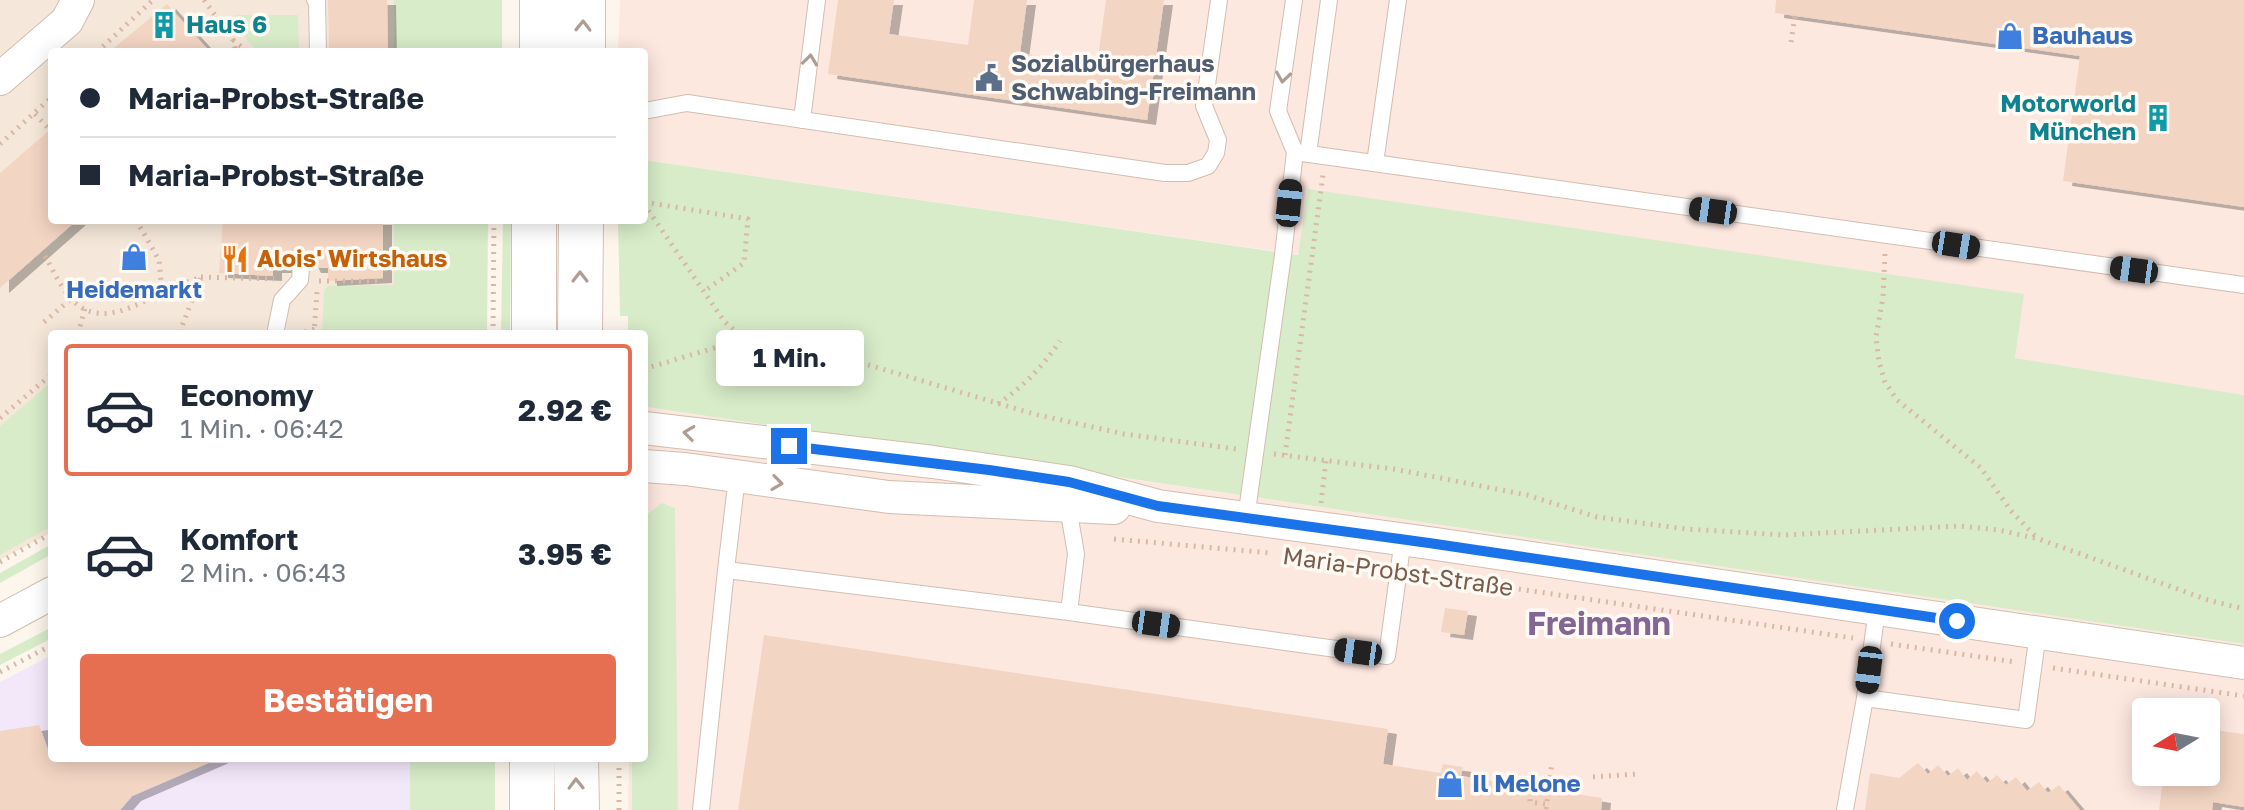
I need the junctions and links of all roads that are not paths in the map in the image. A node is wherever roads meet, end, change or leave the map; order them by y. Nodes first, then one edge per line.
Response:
1 (78, 0) edge
2 (315, 0) edge
3 (542, 0) edge
4 (583, 0) edge
5 (817, 0) edge
6 (1219, 0) edge
7 (1294, 0) edge
8 (1329, 0) edge
9 (1398, 0) edge
10 (318, 48) edge
11 (542, 48) edge
12 (583, 48) edge
13 (0, 79) edge
14 (648, 110) edge
15 (802, 120) junction
16 (1302, 153) junction
17 (1375, 163) junction
18 (534, 224) edge
19 (581, 224) edge
20 (300, 274) road end
21 (2244, 285) edge
22 (276, 330) edge
23 (534, 330) edge
24 (580, 330) edge
25 (648, 428) edge
26 (648, 466) edge
27 (737, 477) junction
28 (1158, 506) junction
29 (1246, 518) junction
30 (1070, 521) junction
31 (1403, 539) junction
32 (726, 570) junction
33 (48, 595) edge
34 (1877, 609) junction
35 (1069, 612) junction
36 (0, 621) edge
37 (2038, 633) junction
38 (2244, 663) edge
39 (1865, 698) junction
40 (532, 762) edge
41 (576, 762) edge
42 (532, 810) edge
43 (577, 810) edge
44 (701, 810) edge
45 (1845, 810) edge

1 - 13 street
2 - 10 lane
3 - 11 main road
12 -> 4 main road
15 -> 5 lane
6 - 15 lane
7 -> 16 lane
8 - 16 lane
9 - 17 lane
14 - 15 lane
16 - 17 lane
16 - 29 lane
17 - 21 lane
18 - 23 main road
24 -> 19 main road
20 - 22 lane
28 -> 25 street, Maria-Probst-Straße
26 - 27 street, Maria-Probst-Straße
27 -> 30 street, Maria-Probst-Straße
27 - 32 lane
28 - 29 street, Maria-Probst-Straße
28 - 30 street, Maria-Probst-Straße
29 - 31 street, Maria-Probst-Straße
30 - 35 lane
31 - 34 street, Maria-Probst-Straße
31 - 35 lane
32 - 35 lane
32 - 44 lane
33 - 36 street
34 - 37 street, Maria-Probst-Straße
34 - 39 lane
37 - 38 street, Maria-Probst-Straße
37 - 39 lane
39 - 45 lane
40 - 42 main road
43 -> 41 main road

